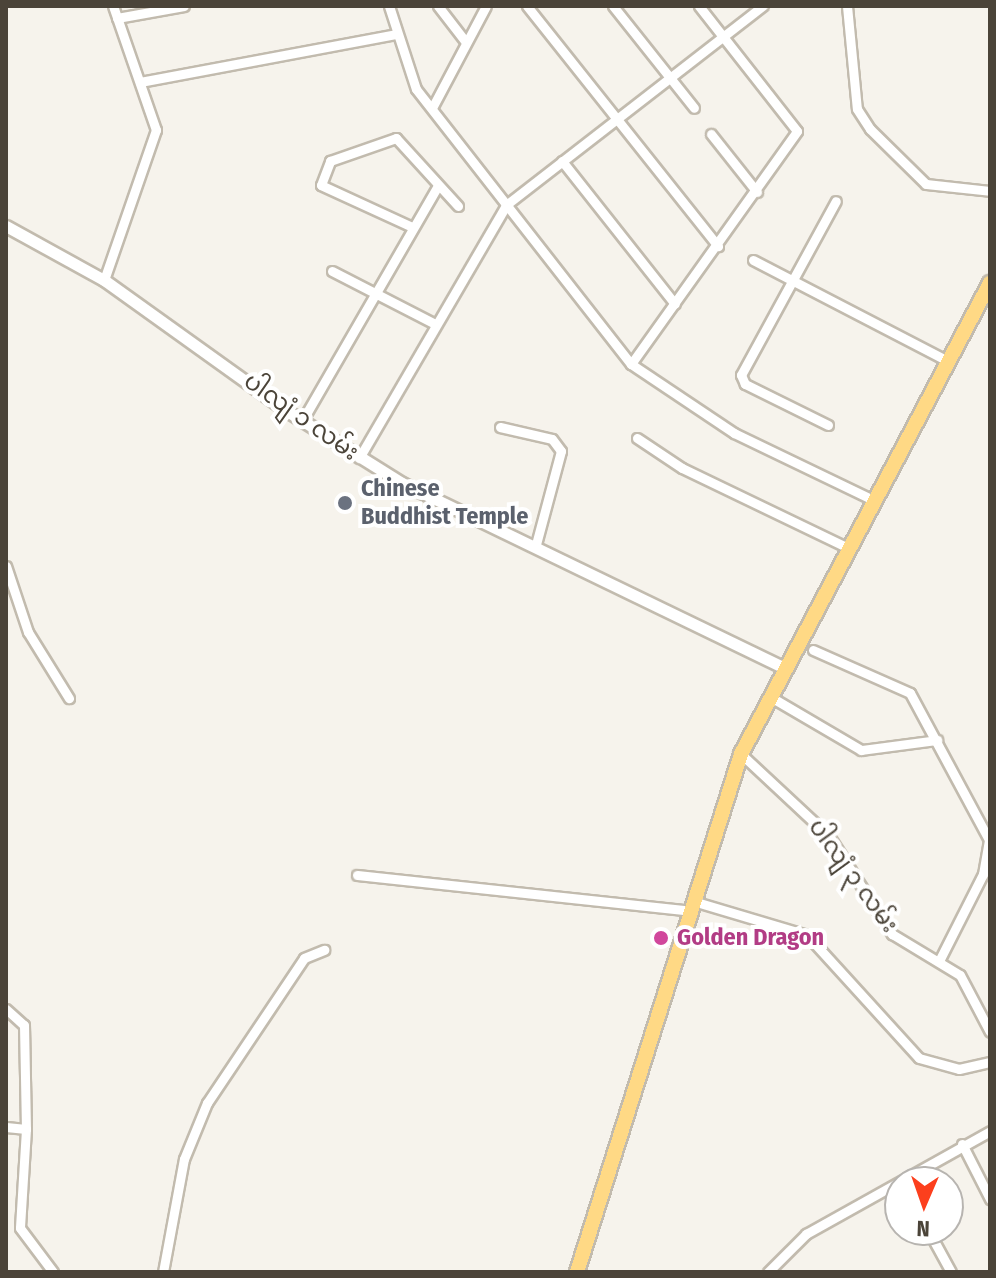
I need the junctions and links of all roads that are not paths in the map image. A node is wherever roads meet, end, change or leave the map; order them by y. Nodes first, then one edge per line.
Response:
1 (113, 6) edge
2 (184, 6) edge
3 (389, 6) edge
4 (438, 6) edge
5 (486, 6) edge
6 (527, 6) edge
7 (613, 6) edge
8 (699, 6) edge
9 (847, 6) edge
10 (756, 7) edge
11 (117, 18) junction
12 (721, 33) junction
13 (396, 34) junction
14 (465, 41) junction
15 (669, 77) junction
16 (140, 82) junction
17 (432, 108) junction
18 (694, 108) dead end
19 (616, 119) junction
20 (711, 134) dead end
21 (562, 161) junction
22 (438, 185) junction
23 (990, 191) edge
24 (757, 192) junction
25 (836, 201) dead end
26 (506, 205) junction
27 (458, 206) dead end
28 (6, 226) edge
29 (410, 226) junction
30 (718, 246) junction
31 (753, 260) dead end
32 (332, 271) dead end
33 (104, 280) junction
34 (793, 281) junction
35 (990, 283) edge
36 (375, 292) junction
37 (675, 304) junction
38 (435, 324) junction
39 (948, 361) junction
40 (631, 364) junction
41 (302, 421) junction
42 (828, 425) dead end
43 (500, 427) dead end
44 (637, 438) dead end
45 (359, 458) junction
46 (873, 500) junction
47 (535, 548) junction
48 (848, 548) junction
49 (6, 566) edge
50 (813, 650) dead end
51 (783, 667) junction
52 (769, 696) junction
53 (69, 698) dead end
54 (937, 740) junction
55 (741, 754) junction
56 (990, 840) edge
57 (357, 875) dead end
58 (688, 905) junction
59 (324, 950) dead end
60 (939, 961) junction
61 (6, 1009) edge
62 (990, 1032) edge
63 (990, 1062) edge
64 (6, 1127) edge
65 (26, 1129) junction
66 (990, 1131) edge
67 (962, 1144) junction
68 (925, 1166) edge
69 (884, 1190) edge
70 (990, 1199) edge
71 (937, 1246) edge
72 (53, 1272) edge
73 (163, 1272) edge
74 (577, 1272) edge
75 (768, 1272) edge
76 (951, 1272) edge

1 - 11 street
2 - 11 street
3 - 13 street
4 - 14 street
5 - 14 street
6 - 19 street
7 - 15 street
8 - 12 street
9 - 23 street
10 - 12 street
11 - 16 street
12 - 15 street
12 - 24 street
13 - 16 street
13 - 17 street
14 - 17 street
15 - 18 street
15 - 19 street
16 - 33 street
17 - 26 street
19 - 21 street
19 - 30 street
20 - 24 street
21 - 26 street
21 - 37 street
22 - 27 street
22 - 29 street
22 - 29 street
24 - 30 street
25 - 34 street
26 - 38 street
26 - 40 street
28 - 33 street, ပါလျံ ၁ လမ်း
29 - 36 street
30 - 37 street
31 - 34 street
32 - 36 street
33 - 41 street, ပါလျံ ၁ လမ်း
34 - 39 street
34 - 42 street
35 - 39 highway
36 - 38 street
36 - 41 street
37 - 40 street
38 - 45 street
39 - 46 highway
40 - 46 street
41 - 45 street, ပါလျံ ၁ လမ်း
43 - 47 street
44 - 48 street
45 - 47 street, ပါလျံ ၁ လမ်း
46 - 48 highway
47 - 51 street, ပါလျံ ၁ လမ်း
48 - 51 highway
49 - 53 street
50 - 54 street
51 - 52 highway
52 - 54 street
52 - 55 highway
54 - 56 street
55 - 58 highway
55 - 60 street, ပါလျံ ၃ လမ်း
56 - 60 street
57 - 58 street
58 - 63 street
58 - 74 highway
59 - 73 street
60 - 62 street, ပါလျံ ၃ လမ်း
61 - 65 street
64 - 65 street
65 - 72 street
66 - 67 street
67 - 68 street
67 - 70 street
69 - 75 street
71 - 76 street

